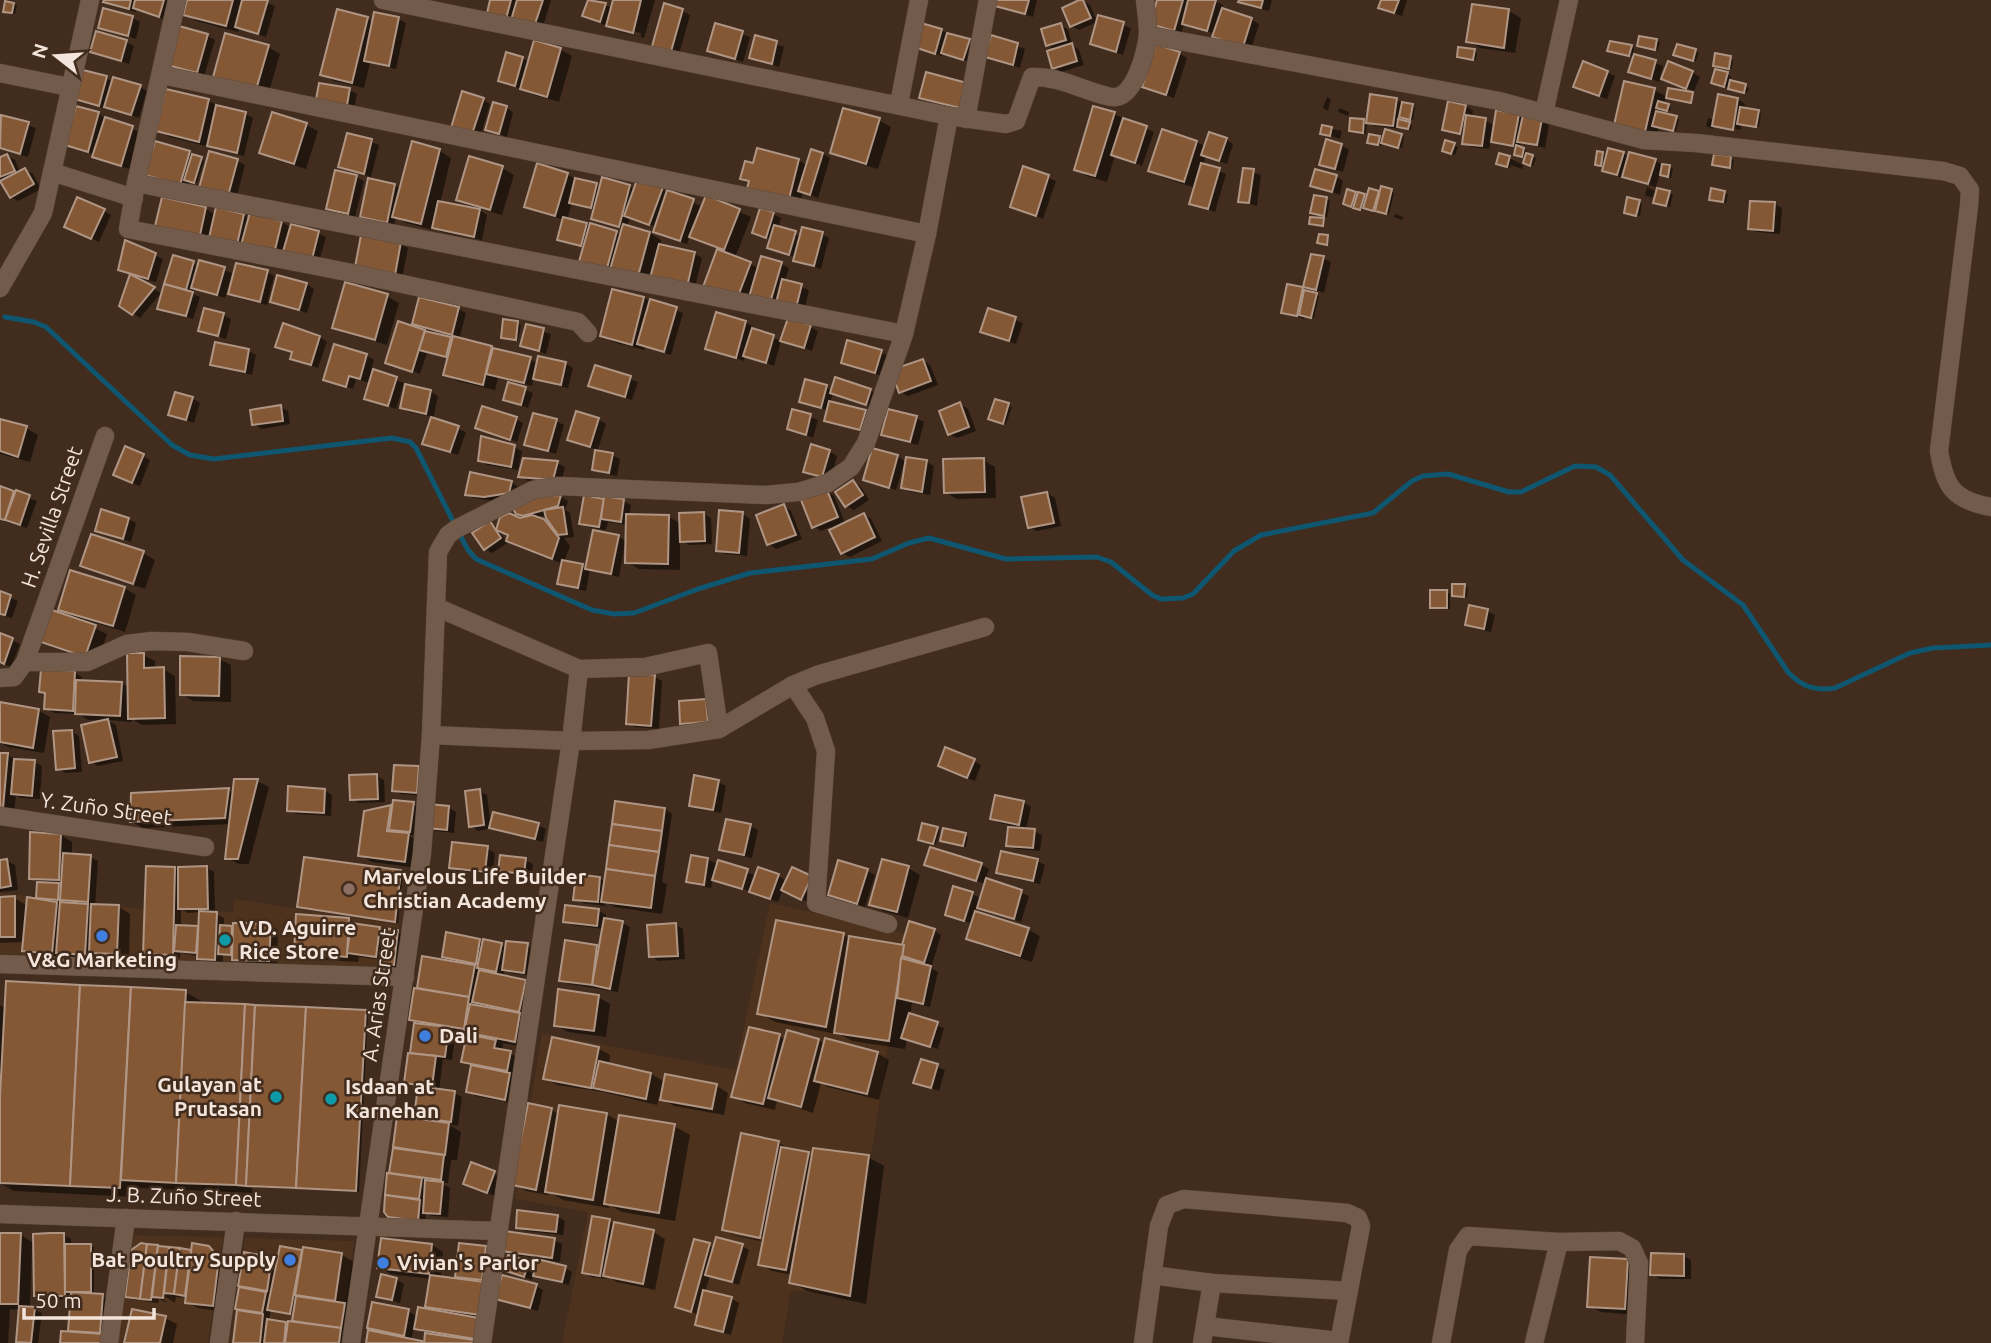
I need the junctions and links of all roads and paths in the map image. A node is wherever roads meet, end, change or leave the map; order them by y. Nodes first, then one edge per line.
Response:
1 (90, 0) edge
2 (177, 0) edge
3 (383, 0) edge
4 (919, 0) edge
5 (988, 0) edge
6 (1145, 0) edge
7 (1569, 0) edge
8 (1148, 34) junction
9 (0, 72) edge
10 (162, 75) junction
11 (69, 88) junction
12 (899, 104) junction
13 (1544, 113) junction
14 (957, 117) junction
15 (52, 172) junction
16 (135, 190) junction
17 (927, 234) junction
18 (0, 288) edge
19 (588, 333) dead end
20 (904, 334) junction
21 (105, 436) dead end
22 (1991, 508) edge
23 (436, 607) junction
24 (985, 627) dead end
25 (244, 651) dead end
26 (25, 662) junction
27 (579, 668) junction
28 (0, 678) edge
29 (793, 685) junction
30 (719, 729) junction
31 (431, 735) junction
32 (571, 741) junction
33 (0, 816) edge
34 (205, 847) dead end
35 (888, 924) dead end
36 (0, 964) edge
37 (405, 977) junction
38 (0, 1214) edge
39 (126, 1218) junction
40 (236, 1221) junction
41 (368, 1225) junction
42 (498, 1231) junction
43 (1559, 1242) junction
44 (1152, 1275) junction
45 (1212, 1283) junction
46 (1349, 1291) junction
47 (1203, 1334) edge
48 (1339, 1342) edge
49 (109, 1343) edge
50 (219, 1343) edge
51 (351, 1343) edge
52 (482, 1343) edge
53 (1143, 1343) edge
54 (1441, 1343) edge
55 (1534, 1343) edge
56 (1634, 1343) edge

1 - 11 street
2 - 10 street
3 - 12 street
4 - 12 street
5 - 14 street, A. Arias Street
6 - 8 street
7 - 13 street
8 - 13 street
8 - 14 street
9 - 11 street
10 - 16 street
10 - 17 street
11 - 15 street
12 - 14 street
13 - 22 street
14 - 17 street, A. Arias Street
15 - 16 street
15 - 18 street
16 - 19 street
16 - 20 street
17 - 20 street, A. Arias Street
20 - 23 street, A. Arias Street
21 - 26 street, H. Sevilla Street
23 - 27 street
23 - 31 street, A. Arias Street
24 - 29 street
25 - 26 street
26 - 28 street
27 - 30 street
27 - 32 street
29 - 30 street
29 - 35 street
30 - 32 street
31 - 32 street
31 - 37 street, A. Arias Street
32 - 42 street
33 - 34 street, Y. Zuño Street
36 - 37 street
37 - 41 street, A. Arias Street
38 - 39 street, J. B. Zuño Street
39 - 40 street, J. B. Zuño Street
39 - 49 street
40 - 41 street, J. B. Zuño Street
40 - 50 street
41 - 42 street, J. B. Zuño Street
41 - 51 street, A. Arias Street
42 - 52 street
43 - 54 street
43 - 55 street
43 - 56 street
44 - 45 street
44 - 46 street
44 - 53 street
45 - 46 street
45 - 47 street
46 - 48 street
47 - 48 street

